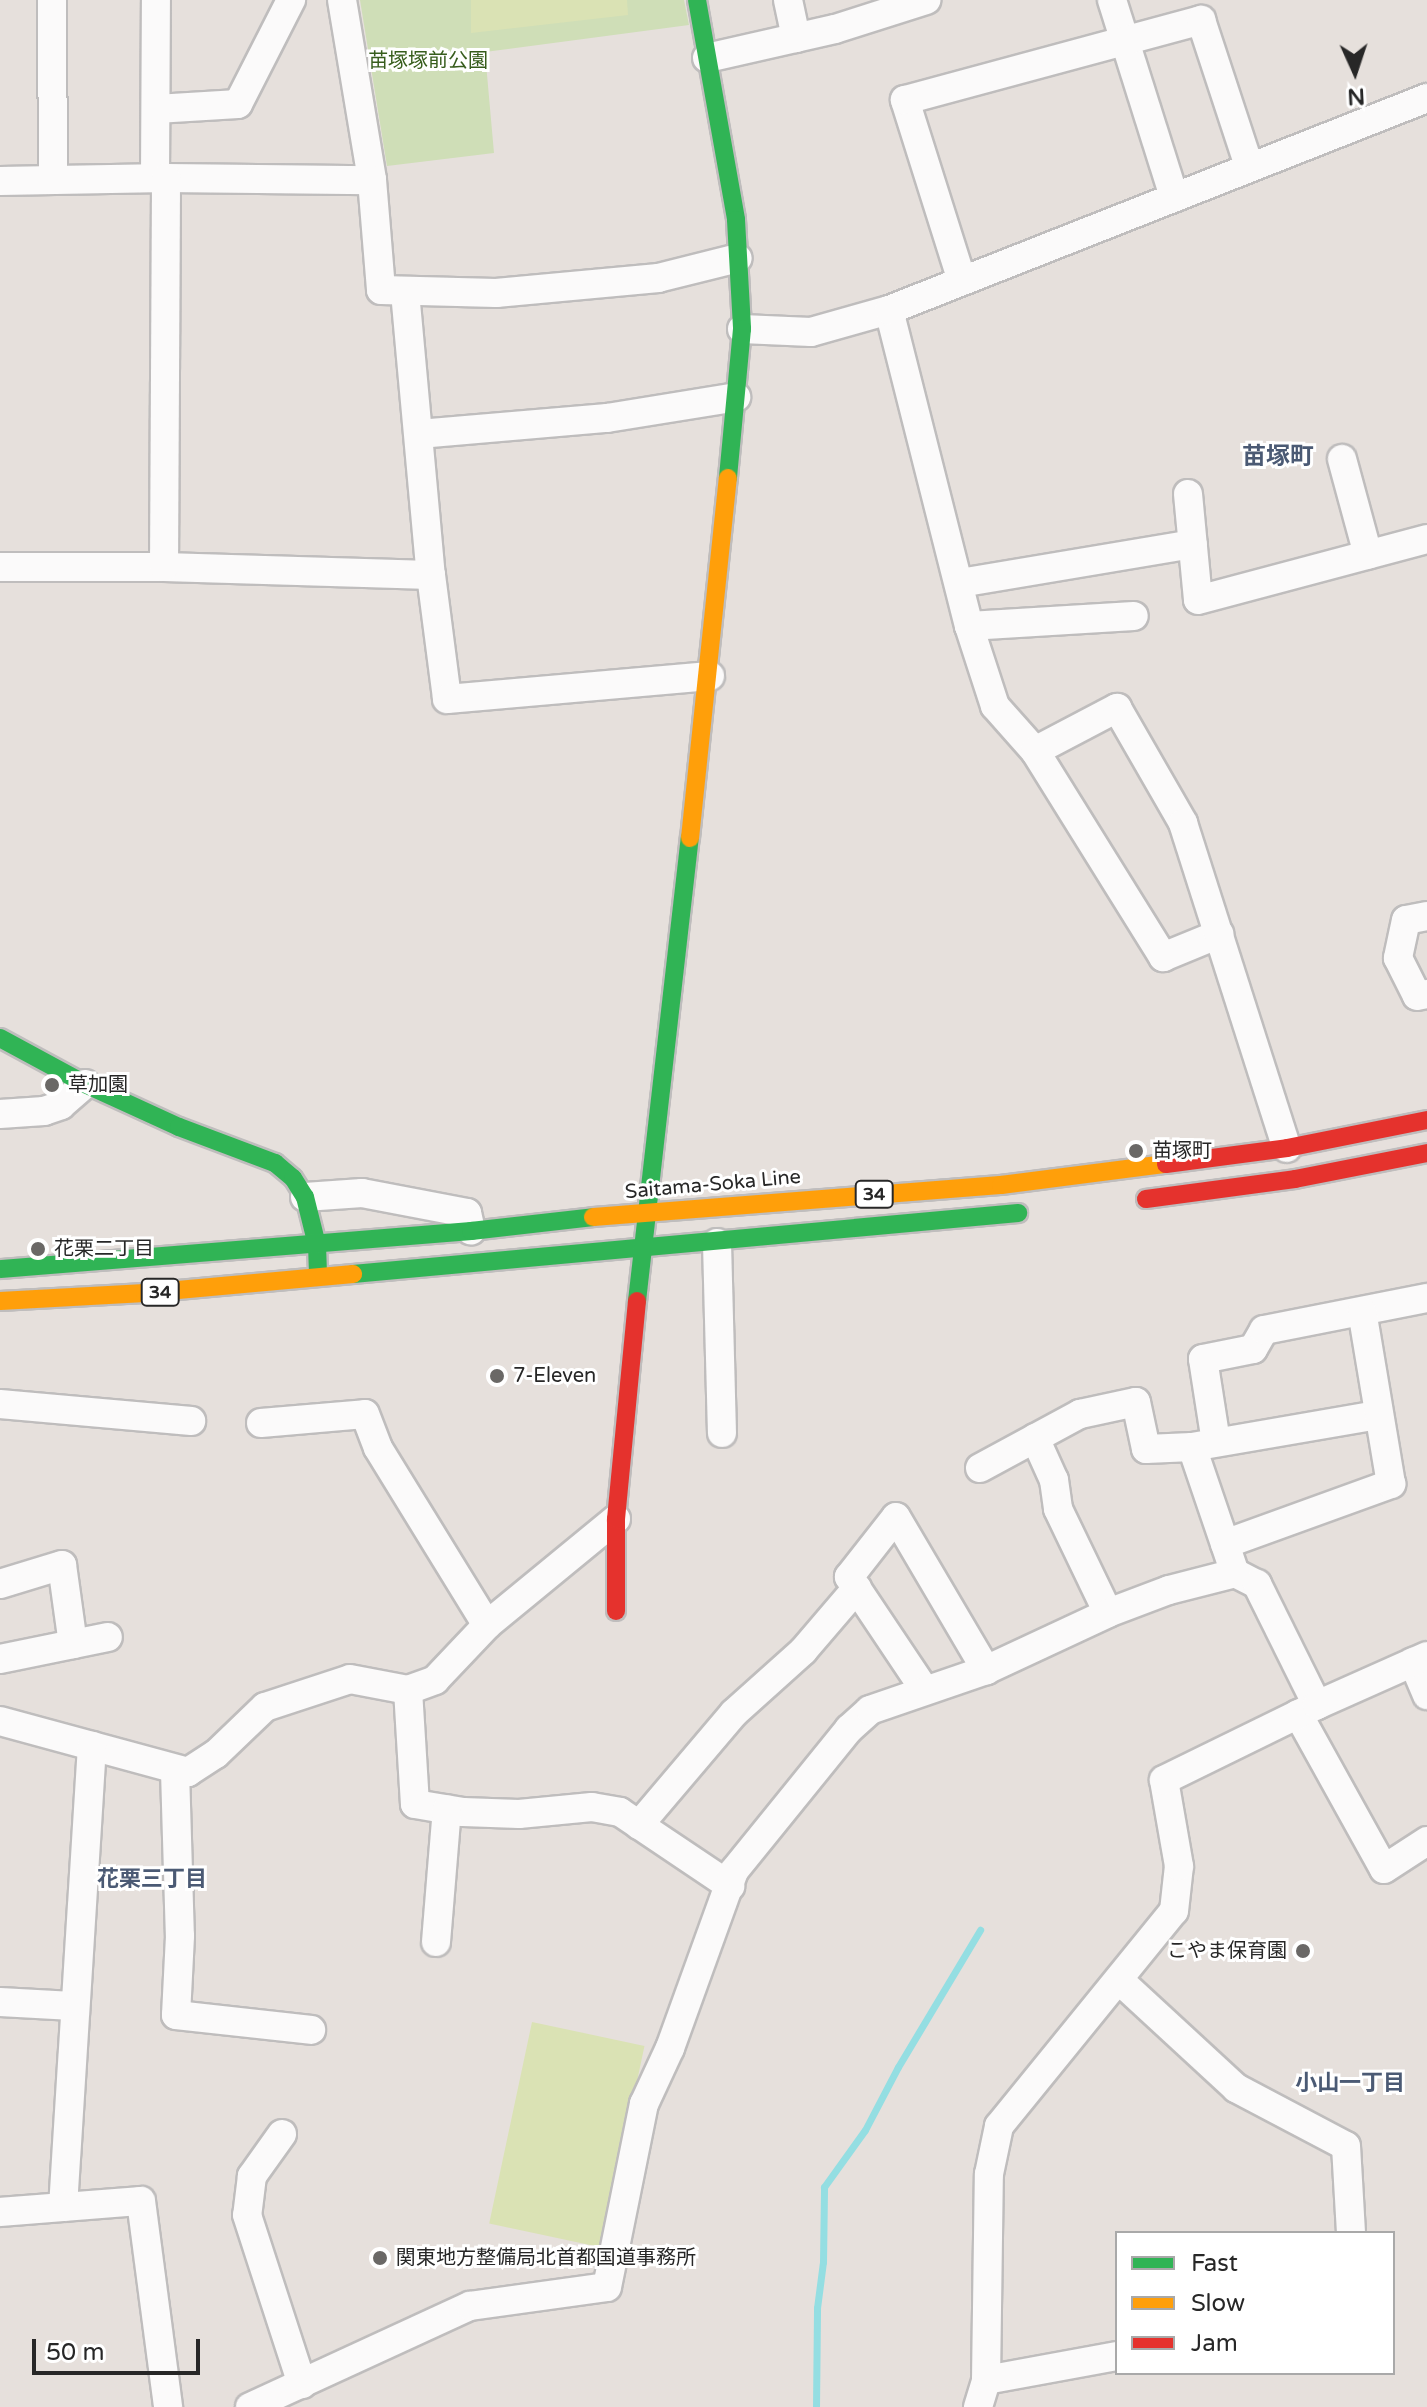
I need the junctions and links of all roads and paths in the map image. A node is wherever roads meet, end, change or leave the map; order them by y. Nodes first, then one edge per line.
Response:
1 (52, 0) edge
2 (156, 0) edge
3 (291, 0) edge
4 (342, 0) edge
5 (697, 0) edge
6 (788, 0) edge
7 (926, 0) edge
8 (1112, 0) edge
9 (796, 38) junction
10 (1125, 43) junction
11 (707, 58) junction
12 (1427, 98) edge
13 (156, 109) junction
14 (1249, 166) junction
15 (160, 178) junction
16 (53, 180) junction
17 (372, 180) junction
18 (0, 181) edge
19 (1174, 197) junction
20 (738, 258) junction
21 (962, 281) junction
22 (405, 292) junction
23 (889, 310) junction
24 (742, 329) junction
25 (736, 397) junction
26 (419, 434) junction
27 (1342, 459) dead end
28 (1188, 494) dead end
29 (1427, 539) edge
30 (1193, 544) junction
31 (1368, 555) junction
32 (0, 567) edge
33 (164, 567) junction
34 (431, 575) junction
35 (960, 583) junction
36 (1134, 616) dead end
37 (969, 626) junction
38 (710, 676) junction
39 (1035, 751) junction
40 (1427, 916) edge
41 (1219, 934) junction
42 (1427, 994) edge
43 (0, 1038) edge
44 (85, 1084) junction
45 (0, 1114) edge
46 (1427, 1120) edge
47 (1287, 1148) junction
48 (1427, 1153) edge
49 (305, 1197) junction
50 (1127, 1201) dead end
51 (645, 1211) junction
52 (1038, 1211) dead end
53 (471, 1231) junction
54 (717, 1243) junction
55 (317, 1245) junction
56 (642, 1250) junction
57 (0, 1269) edge
58 (319, 1278) junction
59 (1427, 1298) edge
60 (0, 1301) edge
61 (1362, 1311) junction
62 (0, 1404) edge
63 (1378, 1415) junction
64 (191, 1421) dead end
65 (261, 1423) dead end
66 (722, 1433) dead end
67 (1035, 1438) junction
68 (1204, 1445) junction
69 (980, 1468) dead end
70 (616, 1519) junction
71 (1225, 1544) junction
72 (1235, 1573) junction
73 (0, 1584) edge
74 (857, 1588) junction
75 (616, 1611) dead end
76 (1108, 1613) junction
77 (487, 1625) junction
78 (108, 1637) dead end
79 (73, 1644) junction
80 (0, 1659) edge
81 (1420, 1659) edge
82 (986, 1670) junction
83 (924, 1689) junction
84 (408, 1690) junction
85 (1427, 1695) edge
86 (1308, 1709) junction
87 (0, 1721) edge
88 (92, 1746) junction
89 (175, 1771) junction
90 (447, 1809) junction
91 (639, 1825) junction
92 (1427, 1841) edge
93 (730, 1886) junction
94 (436, 1942) dead end
95 (1119, 1980) junction
96 (0, 2002) edge
97 (73, 2006) junction
98 (311, 2030) dead end
99 (282, 2134) dead end
100 (63, 2207) junction
101 (0, 2212) edge
102 (1351, 2231) edge
103 (1115, 2356) edge
104 (986, 2380) junction
105 (302, 2384) junction
106 (168, 2407) edge
107 (250, 2407) edge
108 (978, 2407) edge

1 - 16 street
2 - 13 street
3 - 13 street
4 - 17 street
5 - 11 main road
6 - 9 street
7 - 9 street
8 - 10 street
9 - 11 street
10 - 14 street
10 - 19 street
10 - 21 street
11 - 20 main road
12 - 14 street
13 - 15 street
14 - 19 street
15 - 16 street
15 - 17 street
15 - 33 street
16 - 18 street
17 - 22 street
19 - 21 street
20 - 22 street
20 - 24 main road
21 - 23 street
22 - 26 street
23 - 24 street
23 - 35 street
24 - 25 main road
25 - 26 street
25 - 38 main road
26 - 34 street
27 - 31 street
28 - 30 street
29 - 31 street
30 - 31 street
30 - 35 street
32 - 33 street
33 - 34 street
34 - 38 street
35 - 37 street
36 - 37 street
37 - 39 street
38 - 51 main road
39 - 41 street
39 - 41 street
40 - 42 street
41 - 47 street
43 - 44 main road
44 - 45 street
44 - 49 main road
46 - 47 main road, Saitama-Soka Line / 34
47 - 51 main road, Saitama-Soka Line / 34
48 - 50 main road
49 - 53 street
49 - 55 main road
51 - 53 main road, Saitama-Soka Line / 34
51 - 56 main road
52 - 54 main road, 34
53 - 55 main road, Saitama-Soka Line / 34
54 - 56 main road, 34
54 - 66 street
55 - 57 main road, Saitama-Soka Line / 34
55 - 58 main road
56 - 58 main road, 34
56 - 70 main road
58 - 60 main road, 34
59 - 61 street
61 - 63 street
61 - 68 street
62 - 64 street
63 - 68 street
63 - 71 street
65 - 77 street
67 - 68 street
67 - 69 street
67 - 76 street
68 - 71 street
70 - 75 main road
70 - 77 street
71 - 72 street
72 - 76 street
72 - 86 street
73 - 79 street
74 - 82 street
74 - 83 street
74 - 91 street
76 - 82 street
77 - 84 street
78 - 79 street
79 - 80 street
81 - 85 street
81 - 86 street
82 - 83 street
83 - 93 street
84 - 89 street
84 - 90 street
86 - 92 street
86 - 95 street
87 - 88 street
88 - 89 street
88 - 97 street
89 - 98 street
90 - 91 street
90 - 94 street
91 - 93 street
93 - 105 street
95 - 102 street
95 - 104 street
96 - 97 street
97 - 100 street
99 - 105 street
100 - 101 street
100 - 106 street
103 - 104 street
104 - 108 street
105 - 107 street

